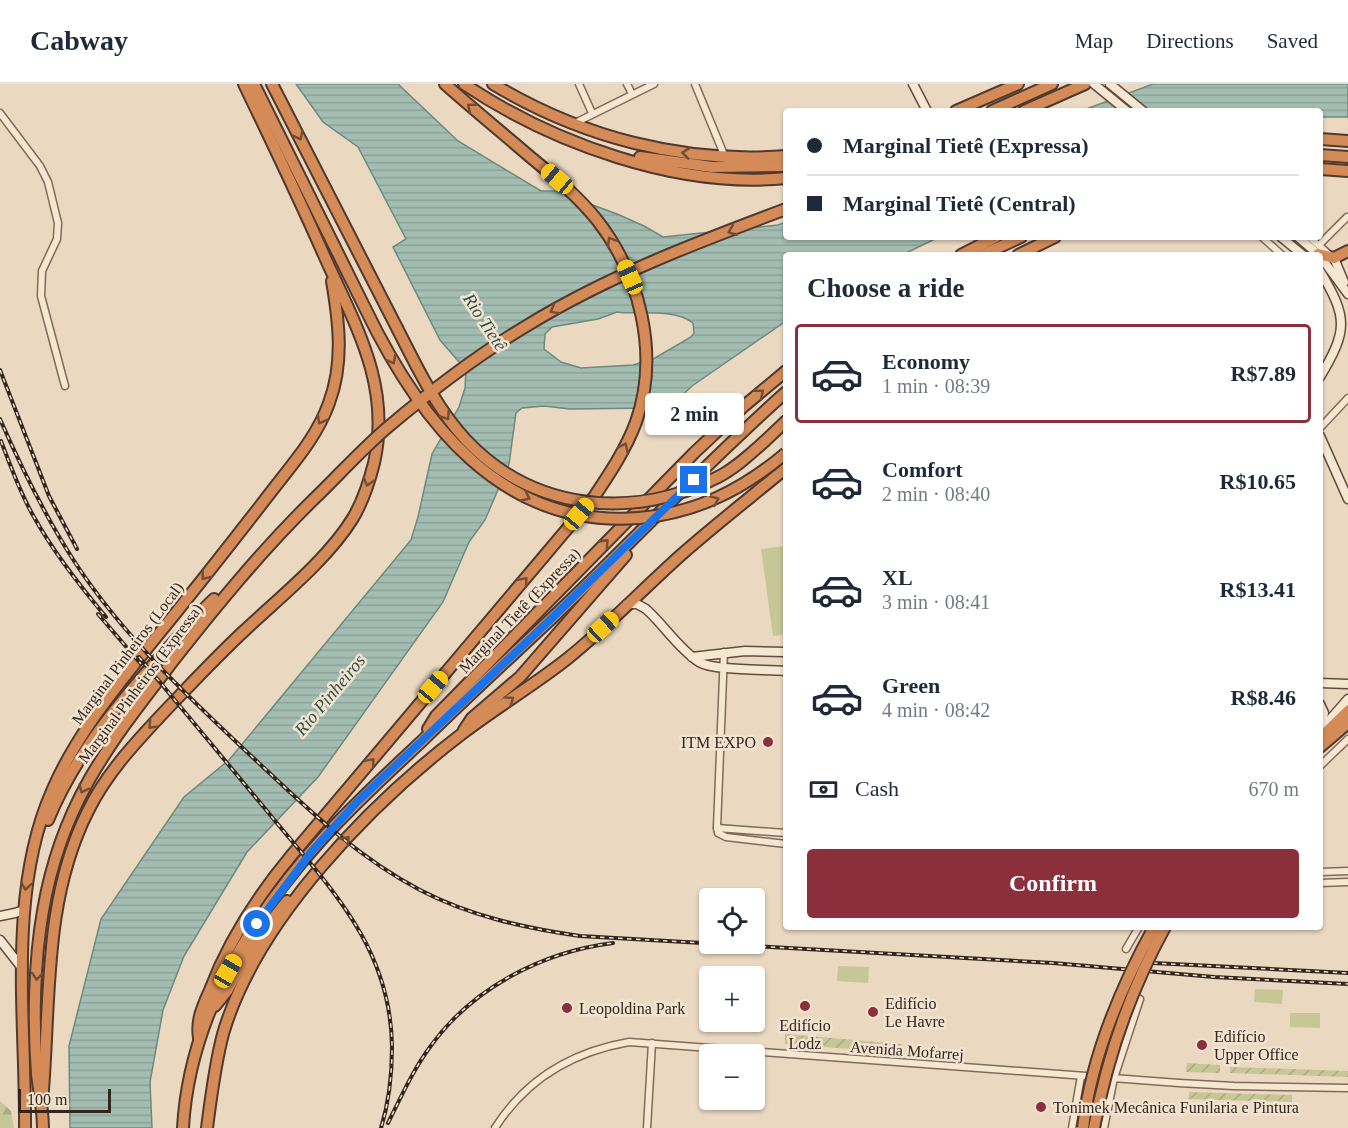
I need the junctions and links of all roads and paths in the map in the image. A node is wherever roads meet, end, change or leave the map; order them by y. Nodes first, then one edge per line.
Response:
1 (244, 84) edge
2 (254, 84) edge
3 (272, 84) edge
4 (445, 84) edge
5 (464, 84) edge
6 (493, 84) edge
7 (579, 84) edge
8 (627, 84) edge
9 (654, 84) edge
10 (695, 84) edge
11 (913, 84) edge
12 (1018, 84) edge
13 (1052, 84) edge
14 (1094, 84) edge
15 (1110, 84) edge
16 (1083, 85) edge
17 (632, 94) junction
18 (925, 108) edge
19 (963, 108) edge
20 (999, 108) edge
21 (1031, 108) edge
22 (1123, 108) edge
23 (1139, 108) edge
24 (0, 113) edge
25 (592, 113) junction
26 (573, 124) junction
27 (1323, 139) edge
28 (1348, 141) edge
29 (598, 149) junction
30 (1323, 155) edge
31 (783, 156) edge
32 (725, 157) junction
33 (1348, 157) edge
34 (783, 166) edge
35 (1323, 169) edge
36 (1348, 171) edge
37 (783, 178) edge
38 (783, 210) edge
39 (1345, 216) edge
40 (1049, 240) edge
41 (1265, 240) edge
42 (1285, 240) edge
43 (1302, 240) edge
44 (1000, 241) edge
45 (1348, 251) edge
46 (969, 252) edge
47 (986, 252) edge
48 (1024, 252) edge
49 (1279, 252) edge
50 (1299, 252) edge
51 (1319, 252) edge
52 (1323, 254) edge
53 (1323, 258) edge
54 (1334, 258) junction
55 (329, 266) junction
56 (1323, 275) edge
57 (1323, 281) edge
58 (1330, 283) junction
59 (1347, 293) edge
60 (1346, 335) edge
61 (1323, 372) edge
62 (783, 375) edge
63 (64, 386) dead end
64 (783, 395) edge
65 (1348, 398) edge
66 (783, 423) edge
67 (1323, 425) edge
68 (1323, 443) edge
69 (722, 453) junction
70 (783, 455) edge
71 (783, 470) edge
72 (1348, 497) edge
73 (644, 588) junction
74 (229, 590) junction
75 (627, 604) junction
76 (653, 615) junction
77 (745, 651) junction
78 (724, 652) junction
79 (783, 652) edge
80 (692, 657) junction
81 (724, 668) junction
82 (748, 668) junction
83 (783, 671) edge
84 (1323, 683) edge
85 (1348, 684) edge
86 (1348, 699) edge
87 (1348, 711) edge
88 (1348, 723) edge
89 (1323, 727) edge
90 (463, 733) junction
91 (1323, 735) edge
92 (423, 740) junction
93 (1348, 740) edge
94 (1323, 744) edge
95 (1323, 763) edge
96 (717, 828) junction
97 (783, 833) edge
98 (783, 844) edge
99 (33, 850) junction
100 (1348, 871) edge
101 (1323, 872) edge
102 (1348, 882) edge
103 (1323, 883) edge
104 (308, 884) junction
105 (24, 910) junction
106 (0, 916) edge
107 (1137, 930) edge
108 (1152, 930) edge
109 (1164, 930) edge
110 (0, 940) edge
111 (1126, 949) dead end
112 (23, 969) junction
113 (1140, 999) dead end
114 (209, 1011) junction
115 (200, 1038) junction
116 (652, 1043) junction
117 (1081, 1076) junction
118 (1114, 1078) junction
119 (1348, 1088) edge
120 (42, 1102) junction
121 (1075, 1111) junction
122 (1106, 1116) junction
123 (25, 1128) edge
124 (43, 1128) edge
125 (183, 1128) edge
126 (207, 1128) edge
127 (495, 1128) edge
128 (647, 1128) edge
129 (1072, 1128) edge
130 (1083, 1128) edge
131 (1094, 1128) edge
132 (1104, 1128) edge

1 - 55 highway
2 -> 70 highway, bridge
3 -> 66 highway, bridge
115 -> 4 highway
5 - 29 highway
6 - 26 highway
7 - 25 street
8 - 17 street
9 - 17 street
10 - 32 street
11 - 18 street
12 - 19 highway
13 - 20 highway
14 - 22 street
15 - 23 street
16 - 21 highway
17 - 25 street
24 - 63 street
25 - 26 street
32 -> 26 highway
27 - 28 highway
29 - 34 highway
29 - 37 highway
30 - 33 highway
31 - 32 highway
35 - 36 highway
38 -> 74 highway, Marginal Pinheiros (Expressa), bridge
39 - 51 street
40 - 48 highway
41 - 49 street
42 - 50 street
43 - 51 street
44 - 46 highway
44 - 47 highway
45 - 54 highway
52 - 54 highway
53 - 59 street
54 - 59 street
55 -> 99 highway, Marginal Pinheiros (Local)
55 -> 120 highway
56 - 58 street
57 - 58 street
58 - 60 street
60 - 61 street
92 -> 62 highway, Marginal Tietê (Expressa)
64 - 69 highway
65 - 67 street
68 - 72 street
69 - 90 highway
69 - 92 highway
71 - 73 highway
73 - 75 highway
73 - 76 street
74 - 99 highway
74 -> 120 highway, Marginal Pinheiros (Expressa)
75 - 76 street
90 -> 75 highway
76 - 80 street
77 - 78 street
77 - 79 street
77 - 82 street
78 - 80 street
78 - 81 street
80 - 81 street
81 - 82 street
81 - 96 street
82 - 83 street
84 - 85 street
86 - 89 street
87 - 91 highway
88 - 94 highway
104 -> 90 highway
92 - 114 highway, Marginal Tietê (Expressa)
93 - 95 street
96 - 97 street
96 - 98 street
99 -> 105 highway, Marginal Pinheiros (Local)
100 - 101 street
102 - 103 street
104 - 114 highway
104 - 126 highway
105 - 106 street
105 - 112 highway, Marginal Pinheiros (Local)
107 - 111 street
108 - 130 highway, bridge
109 - 131 highway, bridge
110 - 112 street
112 - 123 highway, Marginal Pinheiros (Local)
113 - 118 street
114 - 115 highway, Marginal Tietê (Expressa)
115 - 125 highway
116 - 117 street, Avenida Mofarrej
116 - 127 street, Avenida Mofarrej
116 - 128 street
117 - 118 street, Avenida Mofarrej
117 - 121 street
118 - 119 street, Avenida Mofarrej
118 - 122 street
120 - 124 highway, Marginal Pinheiros (Expressa)
121 - 122 street
121 - 129 street
122 - 132 street

